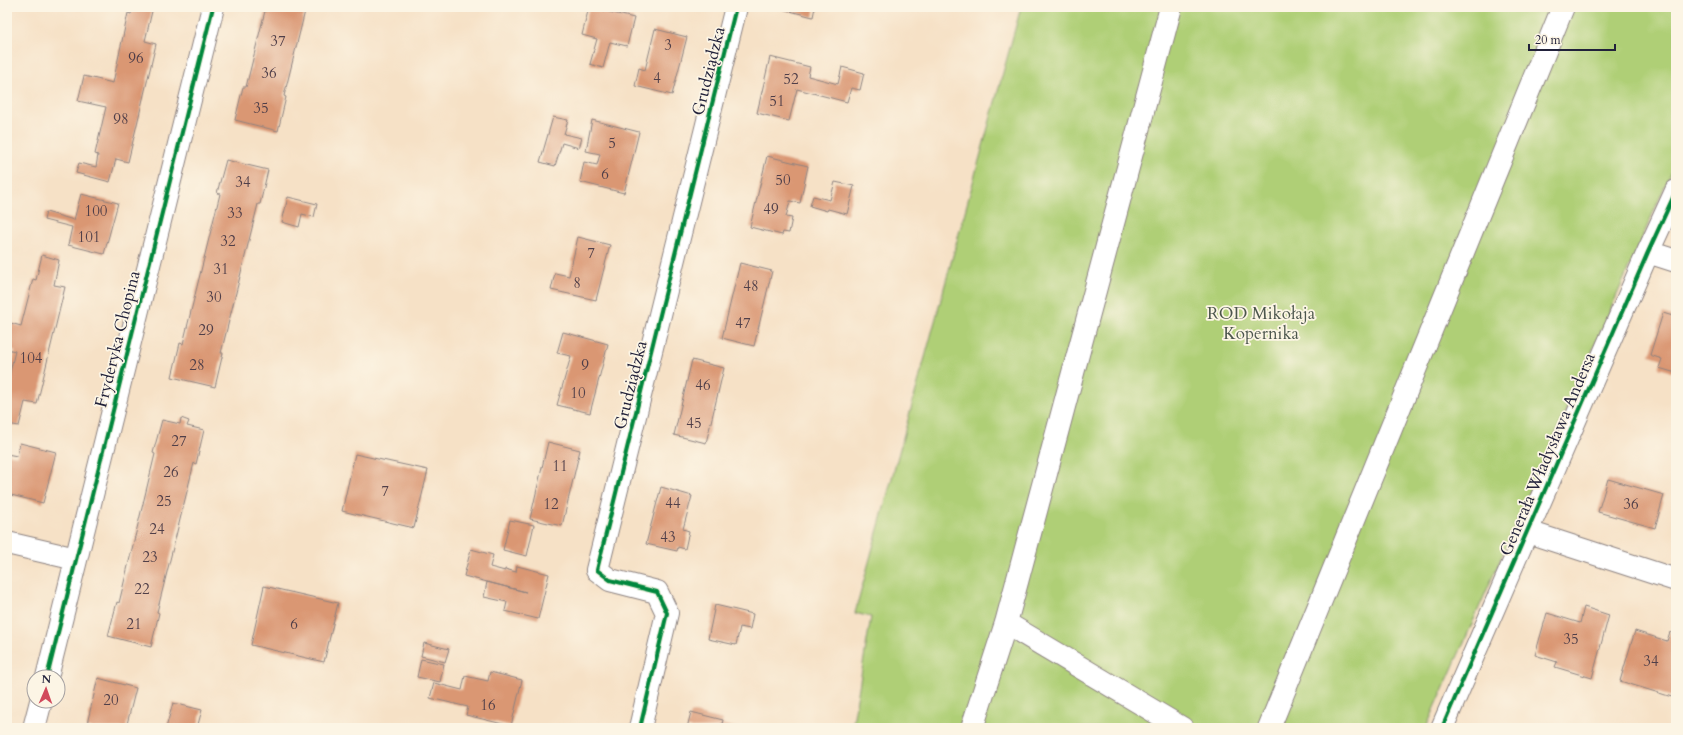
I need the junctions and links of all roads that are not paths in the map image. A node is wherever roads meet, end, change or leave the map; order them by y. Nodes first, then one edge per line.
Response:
1 (213, 7) edge
2 (736, 7) edge
3 (1171, 7) edge
4 (1563, 7) edge
5 (1676, 191) edge
6 (1648, 252) junction
7 (1676, 261) edge
8 (1528, 532) junction
9 (7, 543) edge
10 (76, 559) junction
11 (1676, 580) edge
12 (1006, 623) junction
13 (49, 669) edge
14 (39, 709) edge
15 (34, 728) edge
16 (640, 728) edge
17 (972, 728) edge
18 (1182, 728) edge
19 (1269, 728) edge
20 (1442, 728) edge

1 - 10 street, Fryderyka Chopina
2 - 16 street, Grudziądzka
3 - 12 street
4 - 19 street
5 - 6 street, Generała Władysława Andersa
6 - 7 street
6 - 8 street, Generała Władysława Andersa
8 - 11 street, Generała Władysława Andersa
8 - 20 street, Generała Władysława Andersa
9 - 10 street
10 - 13 street, Fryderyka Chopina
12 - 17 street
12 - 18 street
14 - 15 street

